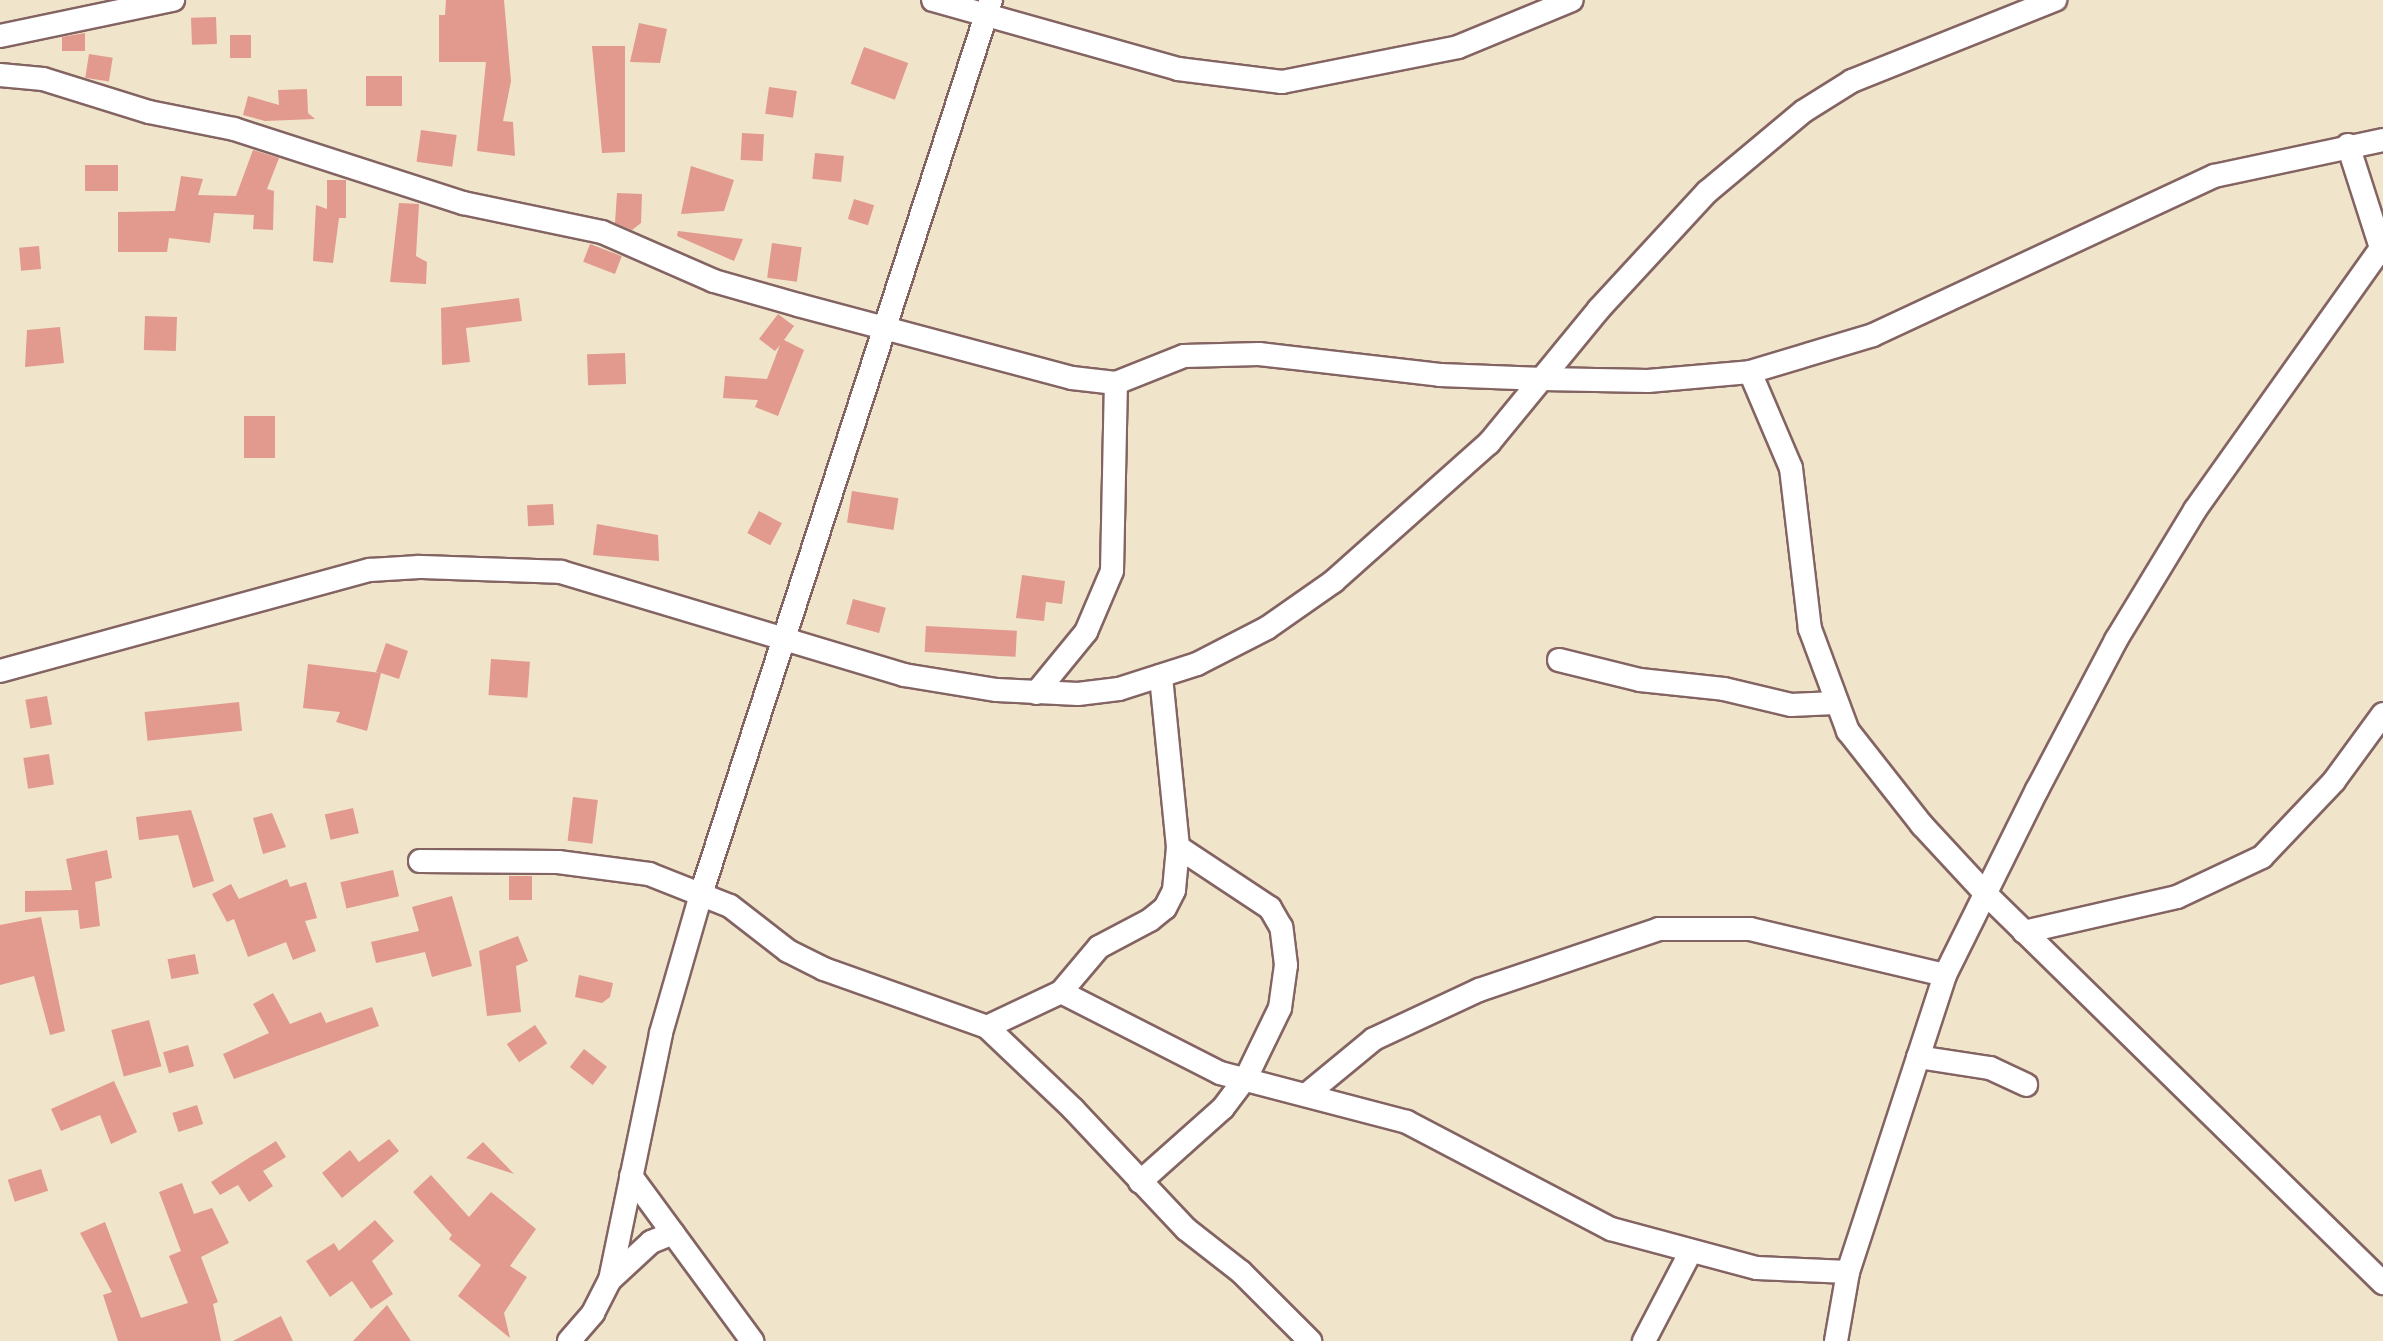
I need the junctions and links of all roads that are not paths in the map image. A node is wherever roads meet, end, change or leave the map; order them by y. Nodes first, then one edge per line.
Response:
1 (173, 0) edge
2 (933, 0) edge
3 (1572, 0) edge
4 (2055, 0) edge
5 (988, 6) edge
6 (0, 36) edge
7 (0, 75) edge
8 (2383, 140) edge
9 (2348, 145) junction
10 (2382, 247) edge
11 (885, 325) junction
12 (1750, 372) junction
13 (1543, 379) junction
14 (1116, 383) junction
15 (781, 638) junction
16 (1559, 660) dead end
17 (0, 671) edge
18 (1161, 676) junction
19 (1036, 693) junction
20 (1835, 703) junction
21 (2383, 714) edge
22 (1178, 847) junction
23 (420, 861) dead end
24 (702, 891) junction
25 (1986, 894) junction
26 (2024, 932) junction
27 (1945, 975) junction
28 (1061, 992) junction
29 (987, 1027) junction
30 (1918, 1057) junction
31 (1246, 1078) junction
32 (2026, 1085) dead end
33 (1306, 1095) junction
34 (631, 1176) junction
35 (1140, 1182) junction
36 (673, 1233) junction
37 (1690, 1253) junction
38 (1848, 1272) junction
39 (610, 1280) junction
40 (2383, 1283) edge
41 (569, 1341) edge
42 (752, 1341) edge
43 (1310, 1341) edge
44 (1644, 1341) edge
45 (1836, 1341) edge

1 - 6 street
2 - 5 street
3 - 5 street
4 - 13 street
5 - 11 street
7 - 11 street
8 - 9 street
9 - 10 street
9 - 12 street
10 - 25 street
11 - 14 street
11 - 15 street
12 - 13 street
12 - 20 street
13 - 14 street
13 - 18 street
14 - 19 street
15 - 17 street
15 - 19 street
15 - 24 street
16 - 20 street
18 - 19 street
18 - 22 street
20 - 25 street
21 - 26 street
22 - 28 street
22 - 31 street
23 - 24 street
24 - 29 street
24 - 34 street
25 - 26 street
25 - 27 street
26 - 40 street
27 - 30 street
27 - 33 street
28 - 29 street
28 - 31 street
29 - 35 street
30 - 32 street
30 - 38 street
31 - 33 street
31 - 35 street
33 - 37 street
34 - 36 street
34 - 39 street
35 - 43 street
36 - 39 street
36 - 42 street
37 - 38 street
37 - 44 street
38 - 45 street
39 - 41 street

